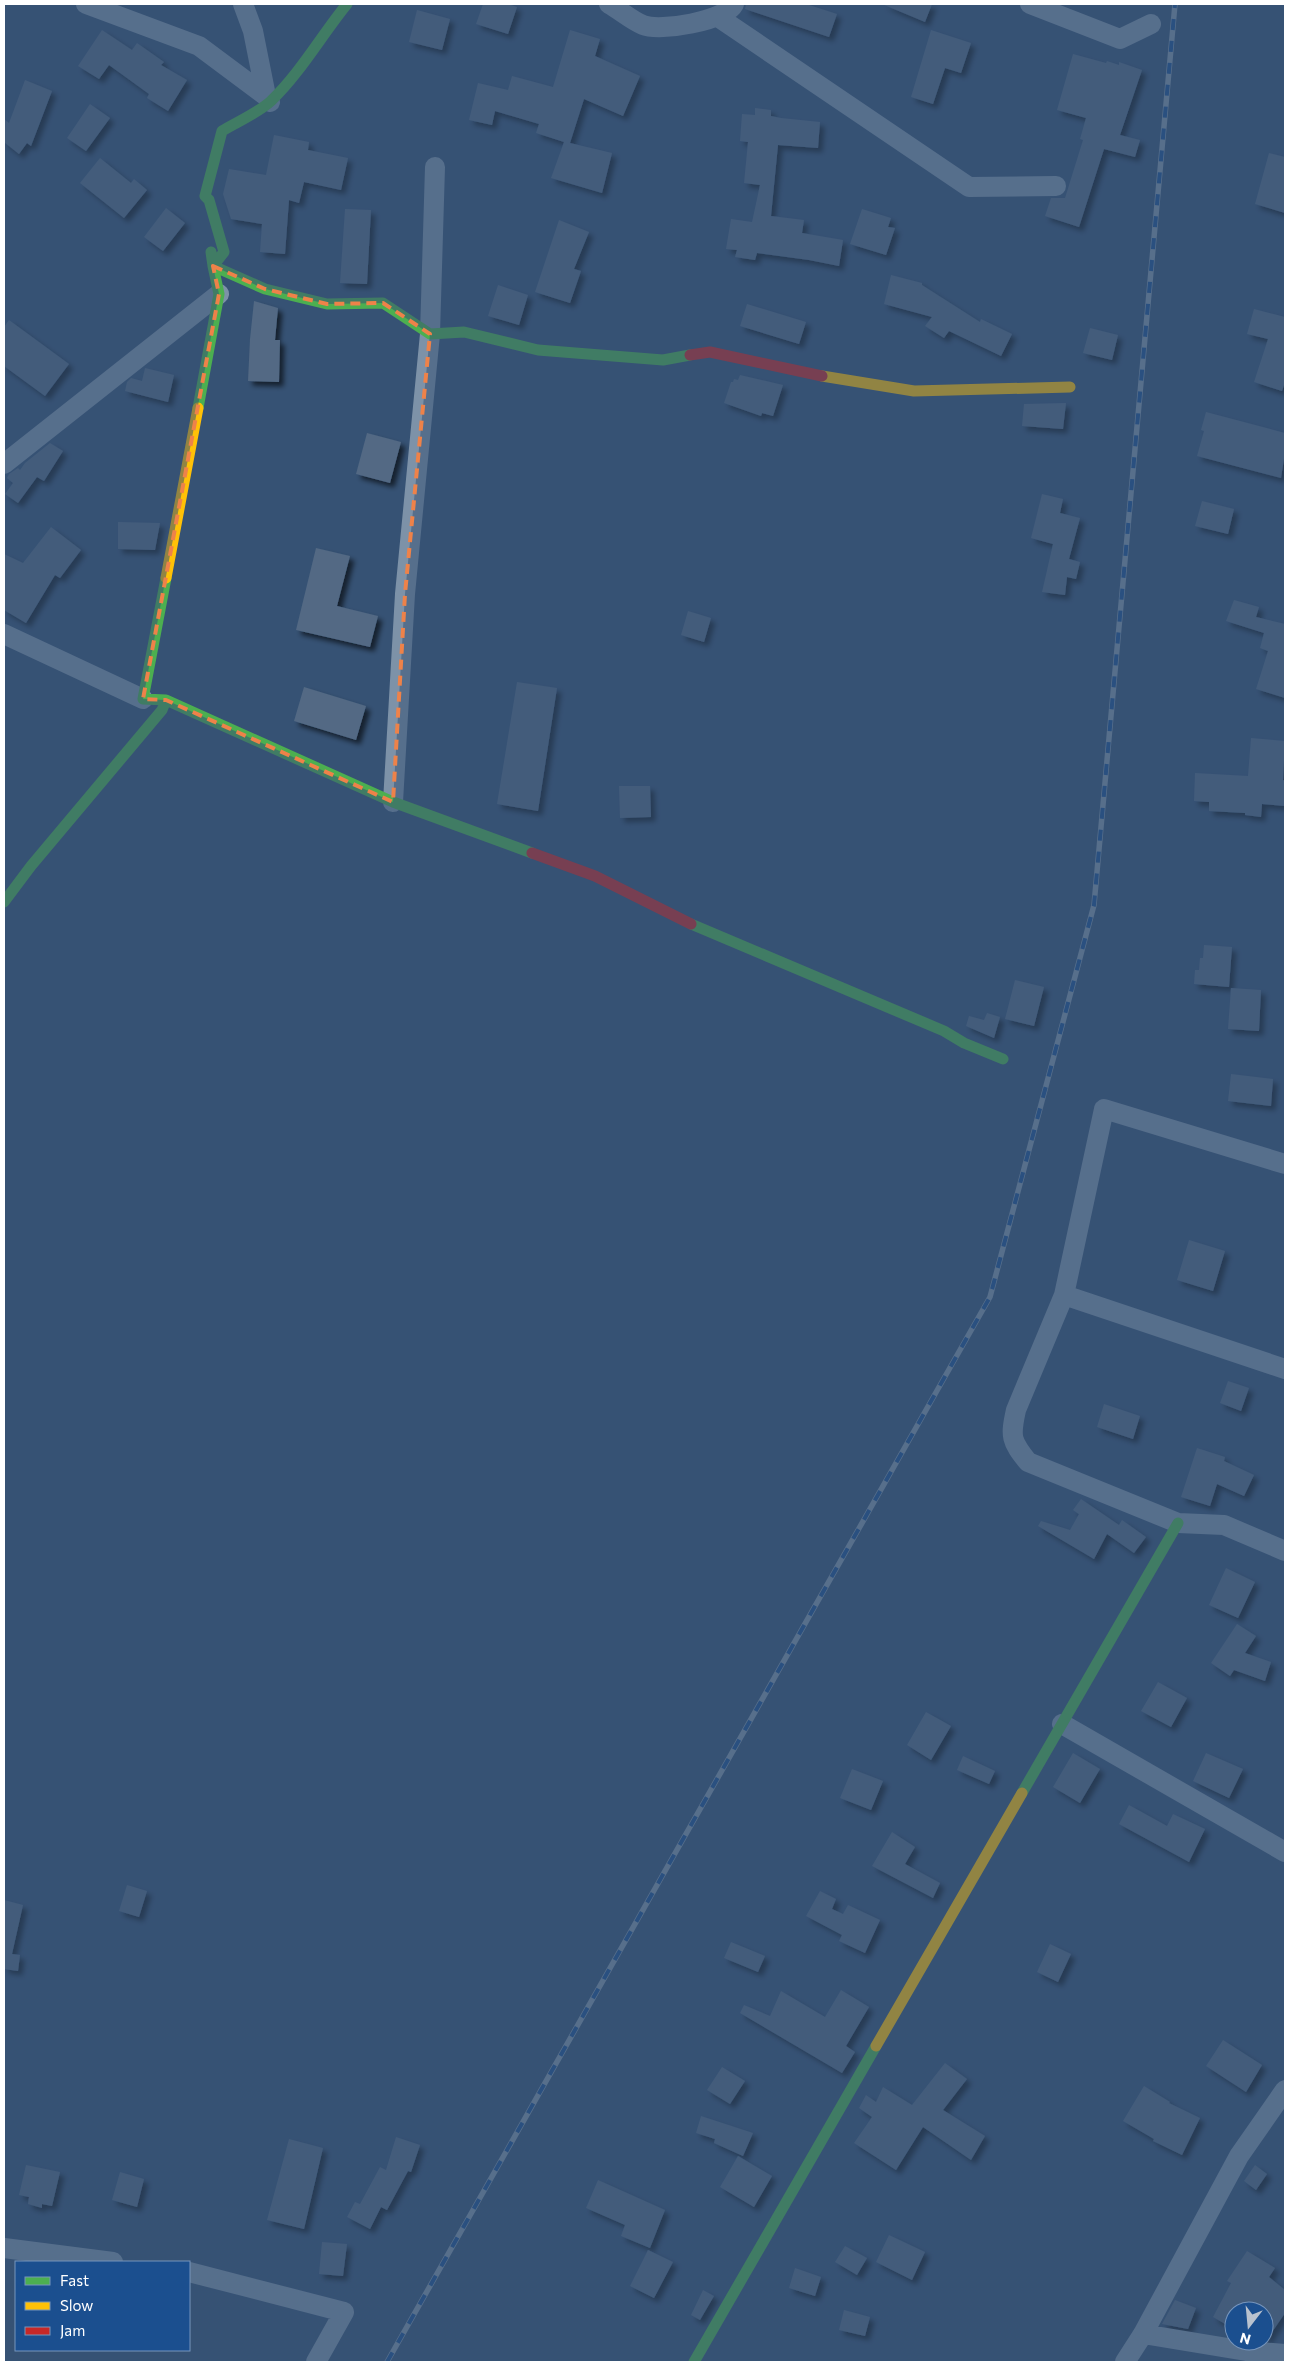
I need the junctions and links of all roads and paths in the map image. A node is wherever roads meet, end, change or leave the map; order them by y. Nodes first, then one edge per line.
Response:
1 (86, 4) edge
2 (243, 4) edge
3 (347, 4) edge
4 (609, 4) edge
5 (734, 4) edge
6 (1030, 4) edge
7 (718, 17) junction
8 (1151, 24) dead end
9 (268, 99) junction
10 (435, 167) dead end
11 (1056, 186) dead end
12 (213, 266) junction
13 (219, 294) junction
14 (430, 334) junction
15 (1070, 387) dead end
16 (4, 464) edge
17 (4, 634) edge
18 (143, 698) junction
19 (166, 700) junction
20 (393, 802) junction
21 (4, 902) edge
22 (1003, 1059) dead end
23 (1285, 1164) edge
24 (1064, 1295) junction
25 (1285, 1370) edge
26 (1178, 1523) junction
27 (1285, 1551) edge
28 (1062, 1724) junction
29 (1285, 1852) edge
30 (1285, 2090) edge
31 (4, 2248) edge
32 (105, 2261) edge
33 (190, 2272) edge
34 (1143, 2334) junction
35 (1285, 2354) edge
36 (316, 2362) edge
37 (694, 2362) edge
38 (1125, 2362) edge

1 - 9 street
2 - 9 street
3 - 9 street
4 - 7 street
5 - 7 street
6 - 8 street
7 - 11 street
9 - 12 street
10 - 14 street
12 - 13 street
12 - 14 street
13 - 16 street
13 - 18 street
14 - 15 street
14 - 20 street
17 - 18 street
18 - 19 street
19 - 20 street
19 - 21 street
20 - 22 street
23 - 24 street
24 - 25 street
24 - 26 street
26 - 27 street
26 - 28 street
28 - 29 street
28 - 37 street
30 - 34 street
31 - 32 street
33 - 36 street
34 - 35 street
34 - 38 street

